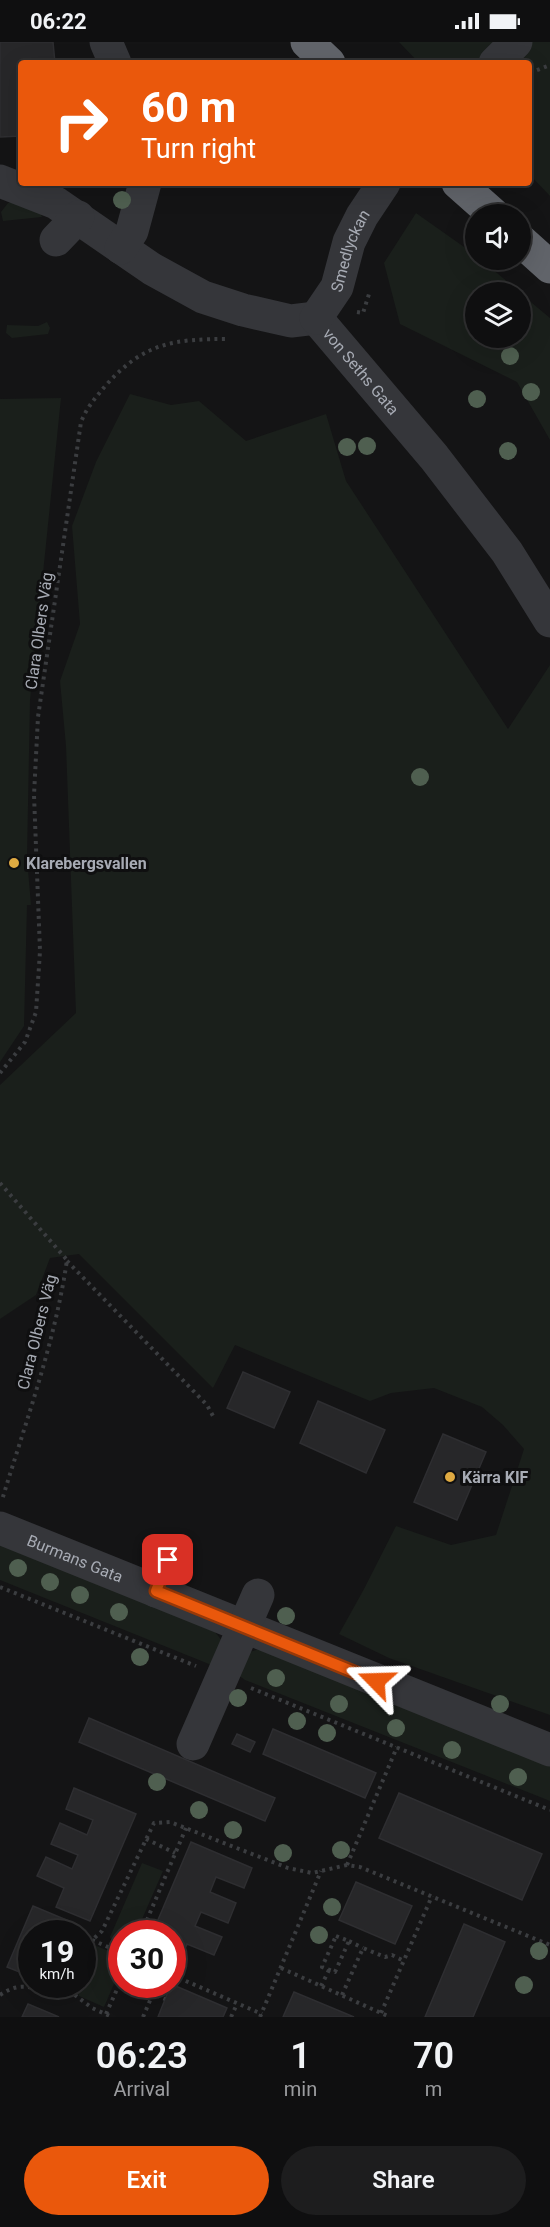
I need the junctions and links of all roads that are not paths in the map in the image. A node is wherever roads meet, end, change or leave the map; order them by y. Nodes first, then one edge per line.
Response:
1 (106, 42) edge
2 (307, 42) edge
3 (516, 42) edge
4 (114, 60) edge
5 (326, 60) edge
6 (498, 60) edge
7 (0, 181) edge
8 (144, 186) edge
9 (382, 186) edge
10 (461, 186) edge
11 (482, 204) edge
12 (121, 248) junction
13 (531, 250) edge
14 (550, 267) edge
15 (316, 318) junction
16 (550, 621) edge
17 (0, 1528) edge
18 (168, 1560) dead end
19 (156, 1591) junction
20 (258, 1595) dead end
21 (245, 1627) junction
22 (193, 1744) dead end
23 (550, 1750) edge

1 - 4 street
2 - 5 highway
3 - 6 street
7 - 12 street, von Seths Gata
8 - 12 street
9 - 15 street, Smedlyckan
10 - 11 highway
12 - 15 street, von Seths Gata
13 - 14 highway
15 - 16 street, von Seths Gata
17 - 19 street, Burmans Gata
18 - 19 street
19 - 21 street, Burmans Gata
20 - 21 street
21 - 22 street
21 - 23 street, Burmans Gata

